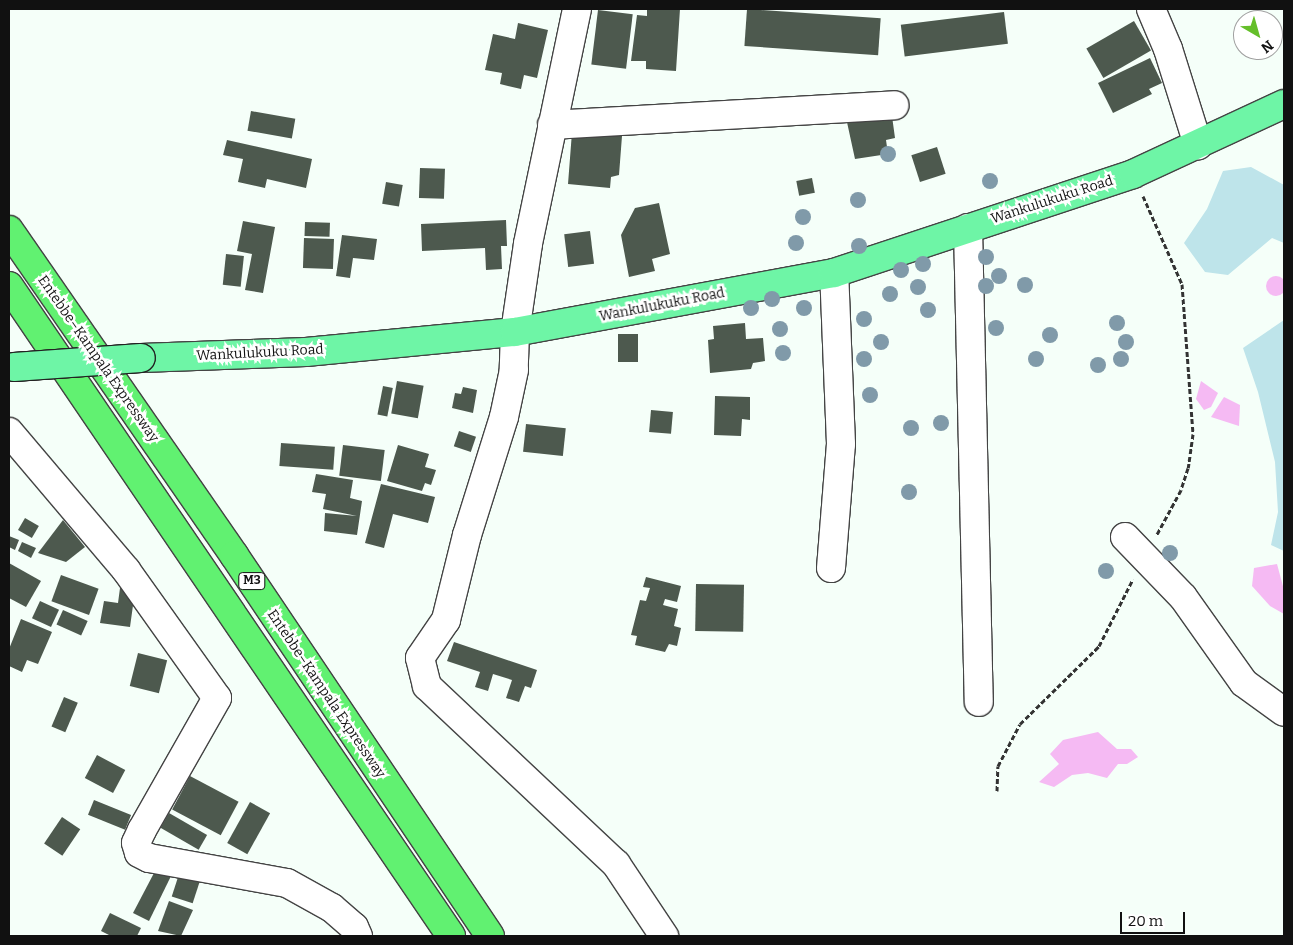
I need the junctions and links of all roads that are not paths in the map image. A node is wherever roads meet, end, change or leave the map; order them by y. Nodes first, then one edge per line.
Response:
1 (577, 9) edge
2 (1151, 9) edge
3 (894, 104) dead end
4 (1284, 104) edge
5 (552, 125) junction
6 (1198, 145) junction
7 (968, 228) junction
8 (9, 230) edge
9 (834, 273) junction
10 (9, 286) edge
11 (515, 332) junction
12 (11, 367) edge
13 (9, 432) edge
14 (1125, 537) dead end
15 (831, 568) dead end
16 (979, 702) dead end
17 (1284, 712) edge
18 (358, 936) edge
19 (451, 936) edge
20 (490, 936) edge
21 (664, 936) edge

1 - 5 street
2 - 6 street
3 - 5 street
4 - 6 main road, Wankulukuku Road
5 - 11 street
6 - 7 main road, Wankulukuku Road
7 - 9 main road, Wankulukuku Road
7 - 16 street
8 - 20 highway, Entebbe–Kampala Expressway / M3
9 - 11 main road, Wankulukuku Road
9 - 15 street
10 - 19 highway, M3
11 - 12 main road, Wankulukuku Road, bridge
11 - 21 street
13 - 18 street
14 - 17 street

